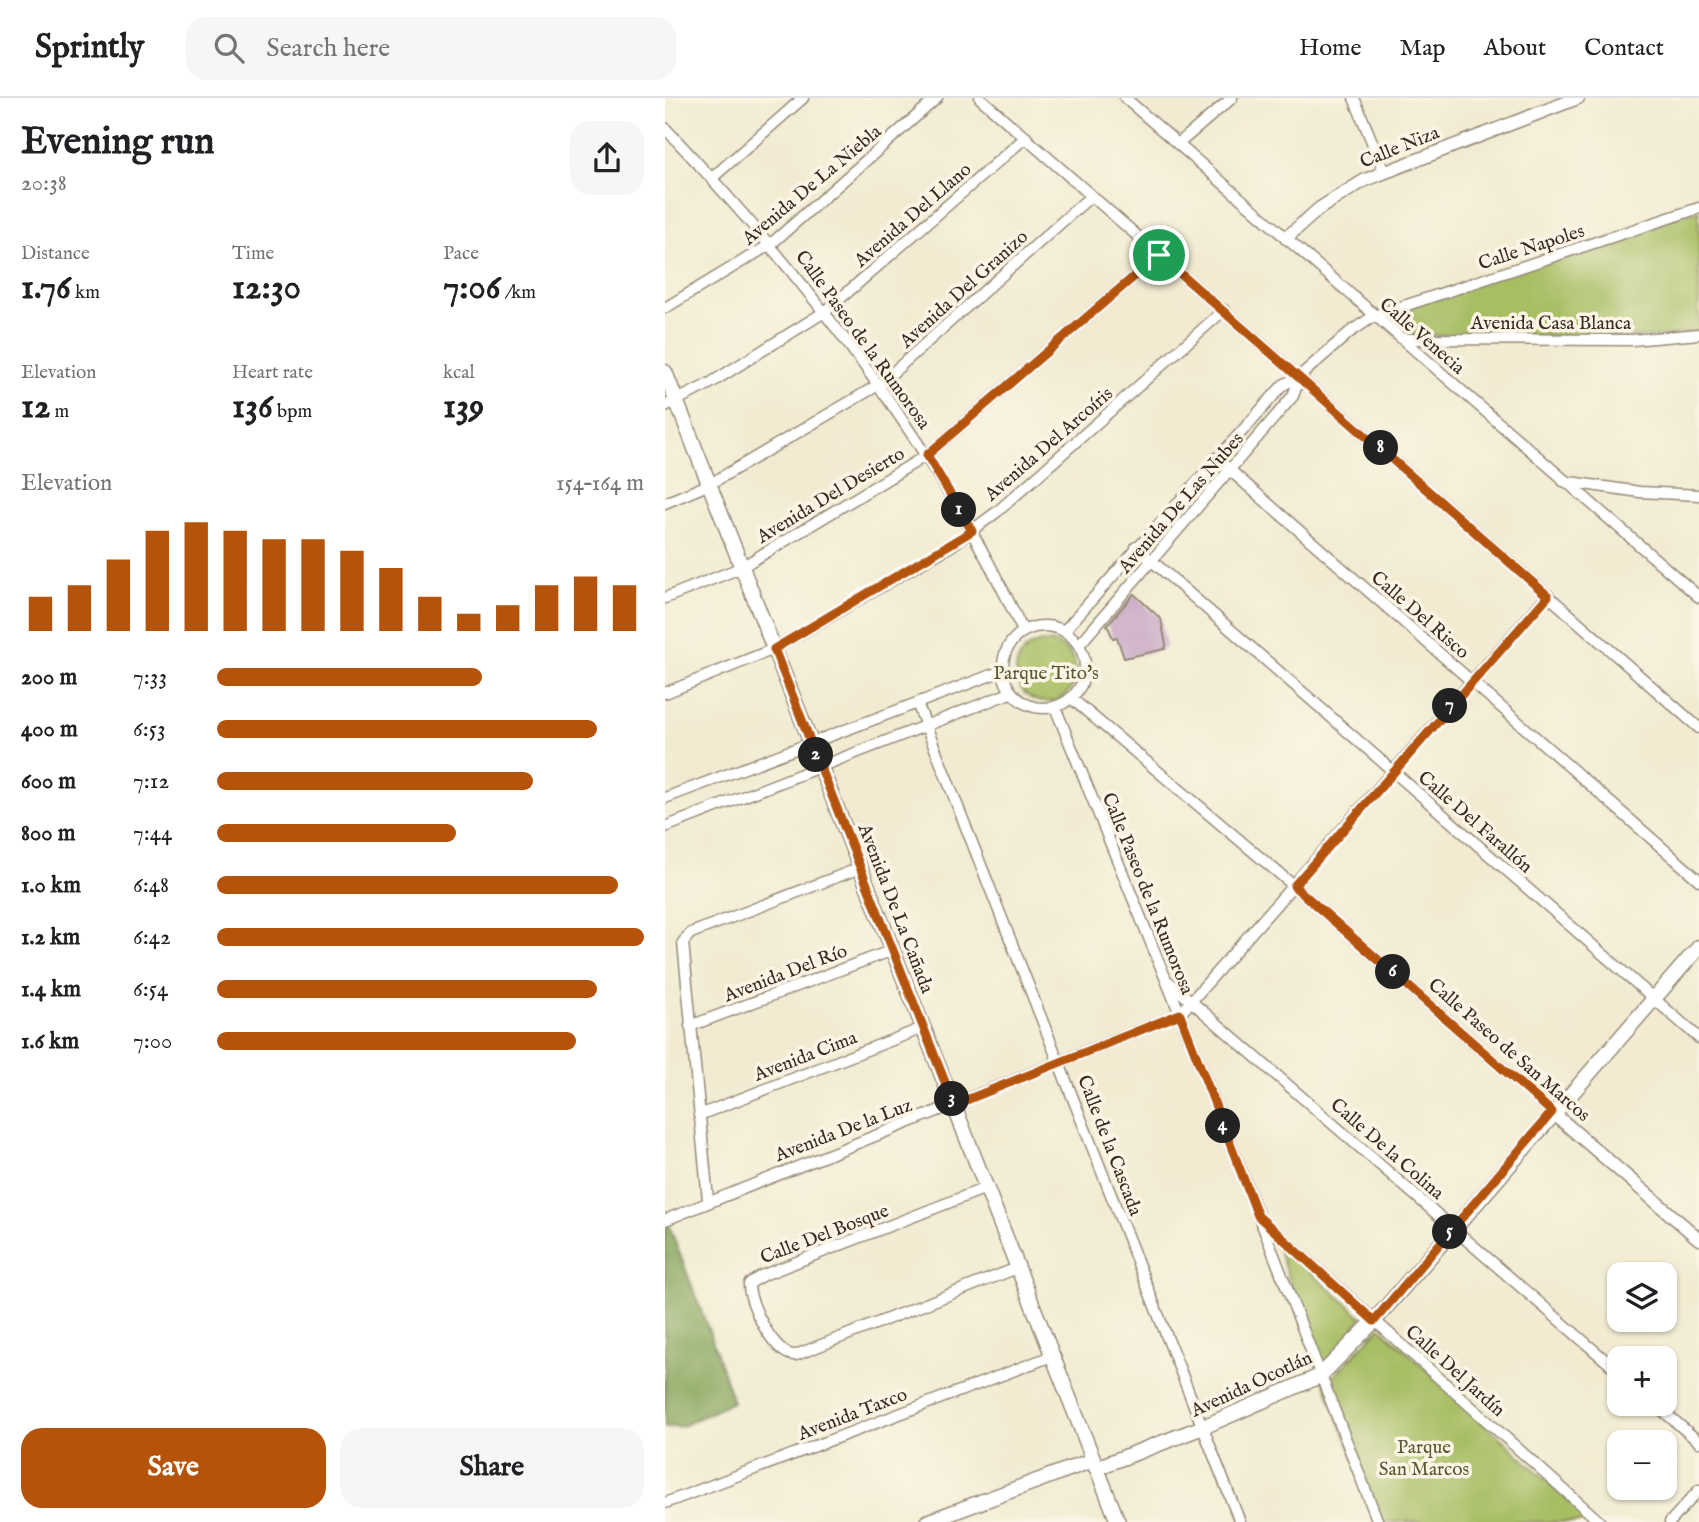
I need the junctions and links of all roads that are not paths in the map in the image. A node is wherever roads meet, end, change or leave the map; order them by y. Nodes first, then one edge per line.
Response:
1 (803, 98) edge
2 (937, 98) edge
3 (980, 98) edge
4 (1125, 98) edge
5 (1232, 98) edge
6 (1354, 98) edge
7 (1578, 98) edge
8 (665, 128) edge
9 (1026, 137) junction
10 (1178, 144) junction
11 (1384, 171) junction
12 (712, 178) junction
13 (1091, 197) junction
14 (1699, 208) edge
15 (1286, 238) junction
16 (771, 244) junction
17 (1159, 255) junction
18 (665, 308) edge
19 (1224, 310) junction
20 (826, 311) junction
21 (1374, 316) junction
22 (1699, 334) edge
23 (1403, 339) junction
24 (665, 372) edge
25 (1300, 376) junction
26 (880, 384) junction
27 (671, 404) edge
28 (927, 455) junction
29 (1216, 458) junction
30 (1230, 472) junction
31 (1563, 481) junction
32 (710, 484) junction
33 (1699, 495) edge
34 (665, 503) edge
35 (972, 531) junction
36 (1136, 547) junction
37 (1153, 562) junction
38 (740, 568) junction
39 (1548, 596) junction
40 (1699, 597) edge
41 (665, 598) edge
42 (1023, 631) junction
43 (1064, 631) junction
44 (1079, 645) junction
45 (774, 649) junction
46 (1002, 671) junction
47 (1471, 681) junction
48 (1010, 692) junction
49 (665, 693) edge
50 (1071, 698) junction
51 (917, 703) junction
52 (1055, 707) junction
53 (927, 727) junction
54 (1699, 728) edge
55 (811, 743) junction
56 (821, 767) junction
57 (1394, 772) junction
58 (665, 798) edge
59 (665, 827) edge
60 (860, 868) junction
61 (1699, 880) edge
62 (1294, 886) junction
63 (1699, 947) edge
64 (893, 950) junction
65 (1166, 979) junction
66 (1653, 998) junction
67 (1192, 1001) junction
68 (1180, 1014) junction
69 (690, 1026) junction
70 (923, 1028) junction
71 (1699, 1038) edge
72 (1061, 1064) junction
73 (954, 1105) junction
74 (1552, 1112) junction
75 (699, 1115) junction
76 (986, 1188) junction
77 (708, 1200) junction
78 (1258, 1216) junction
79 (665, 1220) edge
80 (1454, 1228) junction
81 (1699, 1239) edge
82 (1017, 1268) junction
83 (1374, 1321) junction
84 (1052, 1356) junction
85 (1607, 1362) edge
86 (1320, 1376) junction
87 (1669, 1416) edge
88 (1203, 1427) junction
89 (1699, 1442) edge
90 (1095, 1464) junction
91 (1699, 1490) edge
92 (665, 1503) edge
93 (927, 1522) edge
94 (1118, 1522) edge
95 (1240, 1522) edge
96 (1378, 1522) edge
97 (1600, 1522) edge
98 (1670, 1522) edge

1 - 12 street
2 - 16 street, Avenida De La Niebla
3 - 9 street
4 - 10 street, Calle Venecia
5 - 10 street
6 - 11 street
7 - 11 street, Calle Niza
8 - 12 street, Calle Paseo de la Rumorosa
9 - 13 street
9 - 20 street, Avenida Del Llano
10 - 15 street, Calle Venecia
11 - 15 street, Calle Niza
12 - 16 street, Calle Paseo de la Rumorosa
13 - 17 street
13 - 26 street, Avenida Del Granizo
14 - 21 street, Calle Napoles
15 - 21 street, Calle Venecia
16 - 18 street, Avenida De La Niebla
16 - 20 street, Calle Paseo de la Rumorosa
17 - 19 street
17 - 28 street, Avenida Del Desierto
19 - 25 street
19 - 35 street, Avenida Del Arcoíris
20 - 26 street, Calle Paseo de la Rumorosa
20 - 27 street, Avenida Del Llano
21 - 23 street, Calle Venecia
21 - 25 street, Avenida De Las Nubes
22 - 23 street, Avenida Casa Blanca
23 - 31 street, Calle Venecia
24 - 27 main road, Avenida De La Cañada
25 - 29 street, Avenida De Las Nubes
25 - 30 street, Avenida De Las Nubes
25 - 39 street
26 - 28 street, Calle Paseo de la Rumorosa
26 - 32 street, Avenida Del Granizo
27 - 32 main road, Avenida De La Cañada
28 - 35 street, Calle Paseo de la Rumorosa
28 - 38 street, Avenida Del Desierto
29 - 30 street, Calle Del Risco
29 - 36 street, Avenida De Las Nubes
30 - 37 street, Avenida De Las Nubes
30 - 47 street, Calle Del Risco
31 - 33 street
31 - 40 street, Calle Venecia
32 - 34 street, Avenida Del Granizo
32 - 38 main road, Avenida De La Cañada
35 - 42 street, Calle Paseo de la Rumorosa
35 - 45 street, Avenida Del Arcoíris
36 - 37 street, Calle Del Farallón
36 - 43 street, Avenida De Las Nubes
37 - 44 street, Avenida De Las Nubes
37 - 57 street, Calle Del Farallón
38 - 41 street, Avenida Del Desierto
38 - 45 main road, Avenida De La Cañada
39 - 47 street, Avenida De la Luz
39 - 54 street
42 - 43 street
42 - 46 street
43 - 44 street
44 - 50 street
45 - 49 street, Avenida Del Arcoíris
45 - 55 main road, Avenida De La Cañada
46 - 48 street
46 - 51 street
47 - 57 street, Avenida De la Luz
47 - 61 street, Calle Del Risco
48 - 52 street
48 - 53 street
50 - 52 street
50 - 62 street, Calle Paseo de San Marcos
51 - 53 street, Calle de la Cascada
51 - 55 street
52 - 65 street, Calle Paseo de la Rumorosa
53 - 56 street
53 - 72 street, Calle de la Cascada
55 - 56 main road, Avenida De La Cañada
55 - 58 street
56 - 59 street
56 - 60 main road, Avenida De La Cañada
57 - 62 street, Avenida De la Luz
57 - 66 street, Calle Del Farallón
60 - 64 main road, Avenida De La Cañada
60 - 69 street
62 - 67 street, Avenida De la Luz
62 - 74 street, Calle Paseo de San Marcos
63 - 66 main road, Avenida Ocotlán
64 - 69 street, Avenida Del Río
64 - 70 main road, Avenida De La Cañada
65 - 67 street, Calle De la Colina
65 - 68 street, Calle Paseo de la Rumorosa
66 - 71 street, Calle Del Farallón
66 - 74 main road, Avenida Ocotlán
67 - 68 street, Avenida De la Luz
67 - 80 street, Calle De la Colina
68 - 72 street, Avenida De la Luz
68 - 78 street, Calle Paseo de la Rumorosa
69 - 75 street
70 - 73 main road, Avenida De La Cañada
70 - 75 street, Avenida Cima
72 - 73 street, Avenida De la Luz
72 - 88 street, Calle de la Cascada
73 - 76 main road, Avenida De La Cañada
73 - 77 street, Avenida De la Luz
74 - 80 main road, Avenida Ocotlán
74 - 81 street, Calle Paseo de San Marcos
75 - 77 street
76 - 82 main road, Avenida De La Cañada
76 - 82 street, Calle Del Bosque
77 - 79 street, Avenida De la Luz
78 - 83 street, Calle Del Jardín
78 - 86 street, Calle Paseo de la Rumorosa
80 - 83 main road, Avenida Ocotlán
80 - 85 street, Calle De la Colina
82 - 84 main road, Avenida De La Cañada
83 - 86 main road, Avenida Ocotlán
83 - 97 street, Calle Del Jardín
84 - 90 main road, Avenida De La Cañada
84 - 92 street, Avenida Taxco
86 - 88 main road, Avenida Ocotlán
86 - 96 street, Calle Paseo de la Rumorosa
87 - 89 street
88 - 90 main road, Avenida Ocotlán
88 - 95 street, Calle de la Cascada
90 - 93 main road, Avenida Ocotlán
90 - 94 main road, Avenida De La Cañada
91 - 98 street

